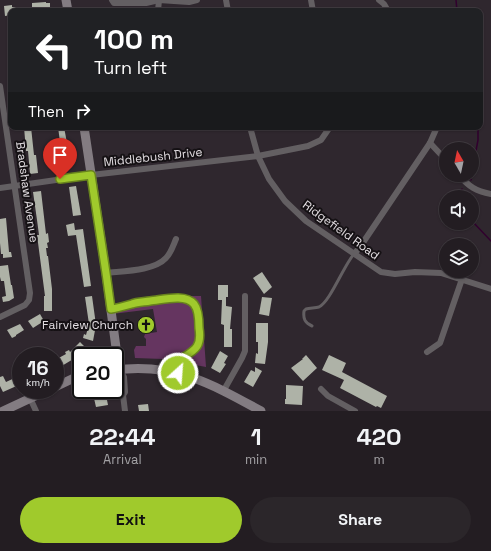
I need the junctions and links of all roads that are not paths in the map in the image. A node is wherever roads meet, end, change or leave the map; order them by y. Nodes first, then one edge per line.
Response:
1 (112, 0) edge
2 (159, 0) edge
3 (197, 0) edge
4 (379, 0) edge
5 (386, 8) edge
6 (0, 86) edge
7 (84, 130) edge
8 (251, 130) edge
9 (328, 130) edge
10 (436, 130) edge
11 (430, 143) junction
12 (439, 153) edge
13 (258, 156) junction
14 (91, 175) junction
15 (465, 182) edge
16 (15, 186) junction
17 (0, 188) edge
18 (491, 194) edge
19 (176, 239) dead end
20 (355, 253) junction
21 (106, 273) junction
22 (462, 279) junction
23 (491, 289) edge
24 (245, 296) dead end
25 (111, 309) junction
26 (0, 317) edge
27 (312, 326) dead end
28 (115, 347) edge
29 (427, 352) dead end
30 (124, 369) edge
31 (178, 373) junction
32 (124, 377) edge
33 (321, 389) dead end
34 (224, 390) junction
35 (124, 394) edge
36 (28, 399) edge
37 (30, 399) edge
38 (124, 399) edge
39 (3, 411) edge
40 (36, 411) edge
41 (125, 411) edge
42 (261, 411) edge
43 (355, 411) edge

1 - 2 street
2 - 3 street
4 - 5 street
6 - 16 street, Bradshaw Avenue
7 - 14 street
8 - 13 street, Ridgefield Road
9 - 13 street, Middlebush Drive
10 - 11 street
11 - 12 street
11 - 20 street
13 - 14 street, Middlebush Drive
13 - 20 street, Ridgefield Road
14 - 16 street, Middlebush Drive
14 - 21 street
15 - 18 street
16 - 17 street, Middlebush Drive
16 - 26 street, Bradshaw Avenue
19 - 21 street
20 - 22 street, Ridgefield Road
20 - 27 lane
21 - 25 street
22 - 23 street, Ridgefield Road
22 - 29 street
24 - 34 street
25 - 28 street
25 - 31 lane
30 - 31 street
31 - 34 street
32 - 35 street
33 - 43 street
34 - 42 street
36 - 39 street
37 - 40 street
38 - 41 street

